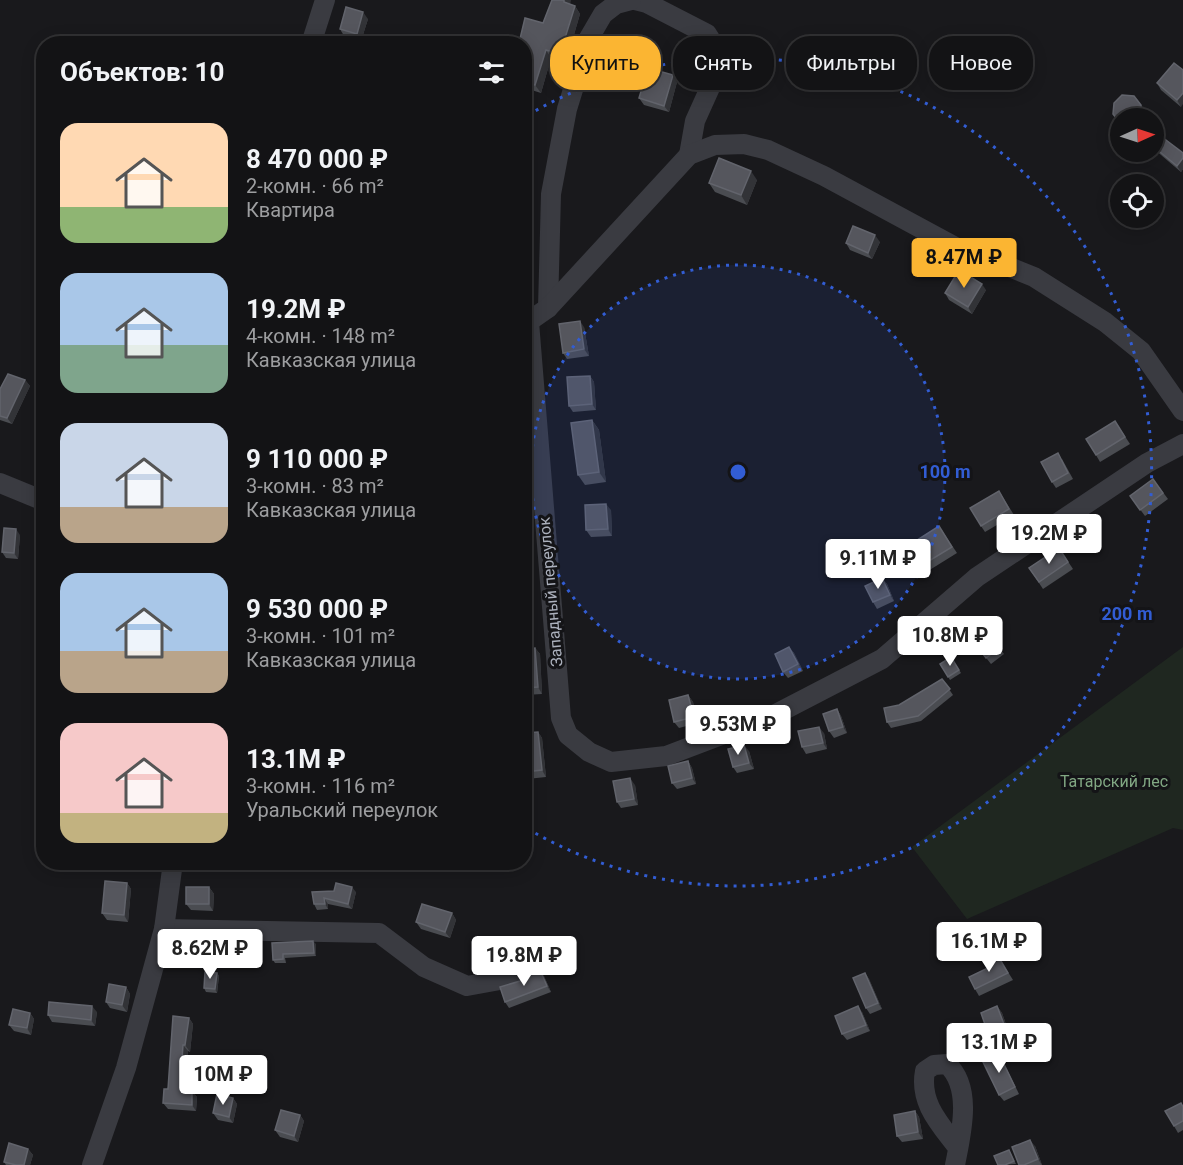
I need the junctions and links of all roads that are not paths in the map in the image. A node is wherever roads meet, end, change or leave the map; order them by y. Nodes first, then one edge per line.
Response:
1 (325, 0) edge
2 (633, 0) edge
3 (314, 36) edge
4 (689, 154) junction
5 (548, 309) junction
6 (532, 320) edge
7 (532, 381) edge
8 (1183, 411) edge
9 (1183, 444) edge
10 (0, 483) edge
11 (36, 498) edge
12 (172, 870) edge
13 (164, 930) junction
14 (522, 976) dead end
15 (92, 1165) edge

1 - 3 street
2 - 4 street
2 - 5 street
4 - 5 street
4 - 8 street
5 - 6 street
7 - 9 street, Западный переулок
10 - 11 street
12 - 13 street
13 - 14 street
13 - 15 street

